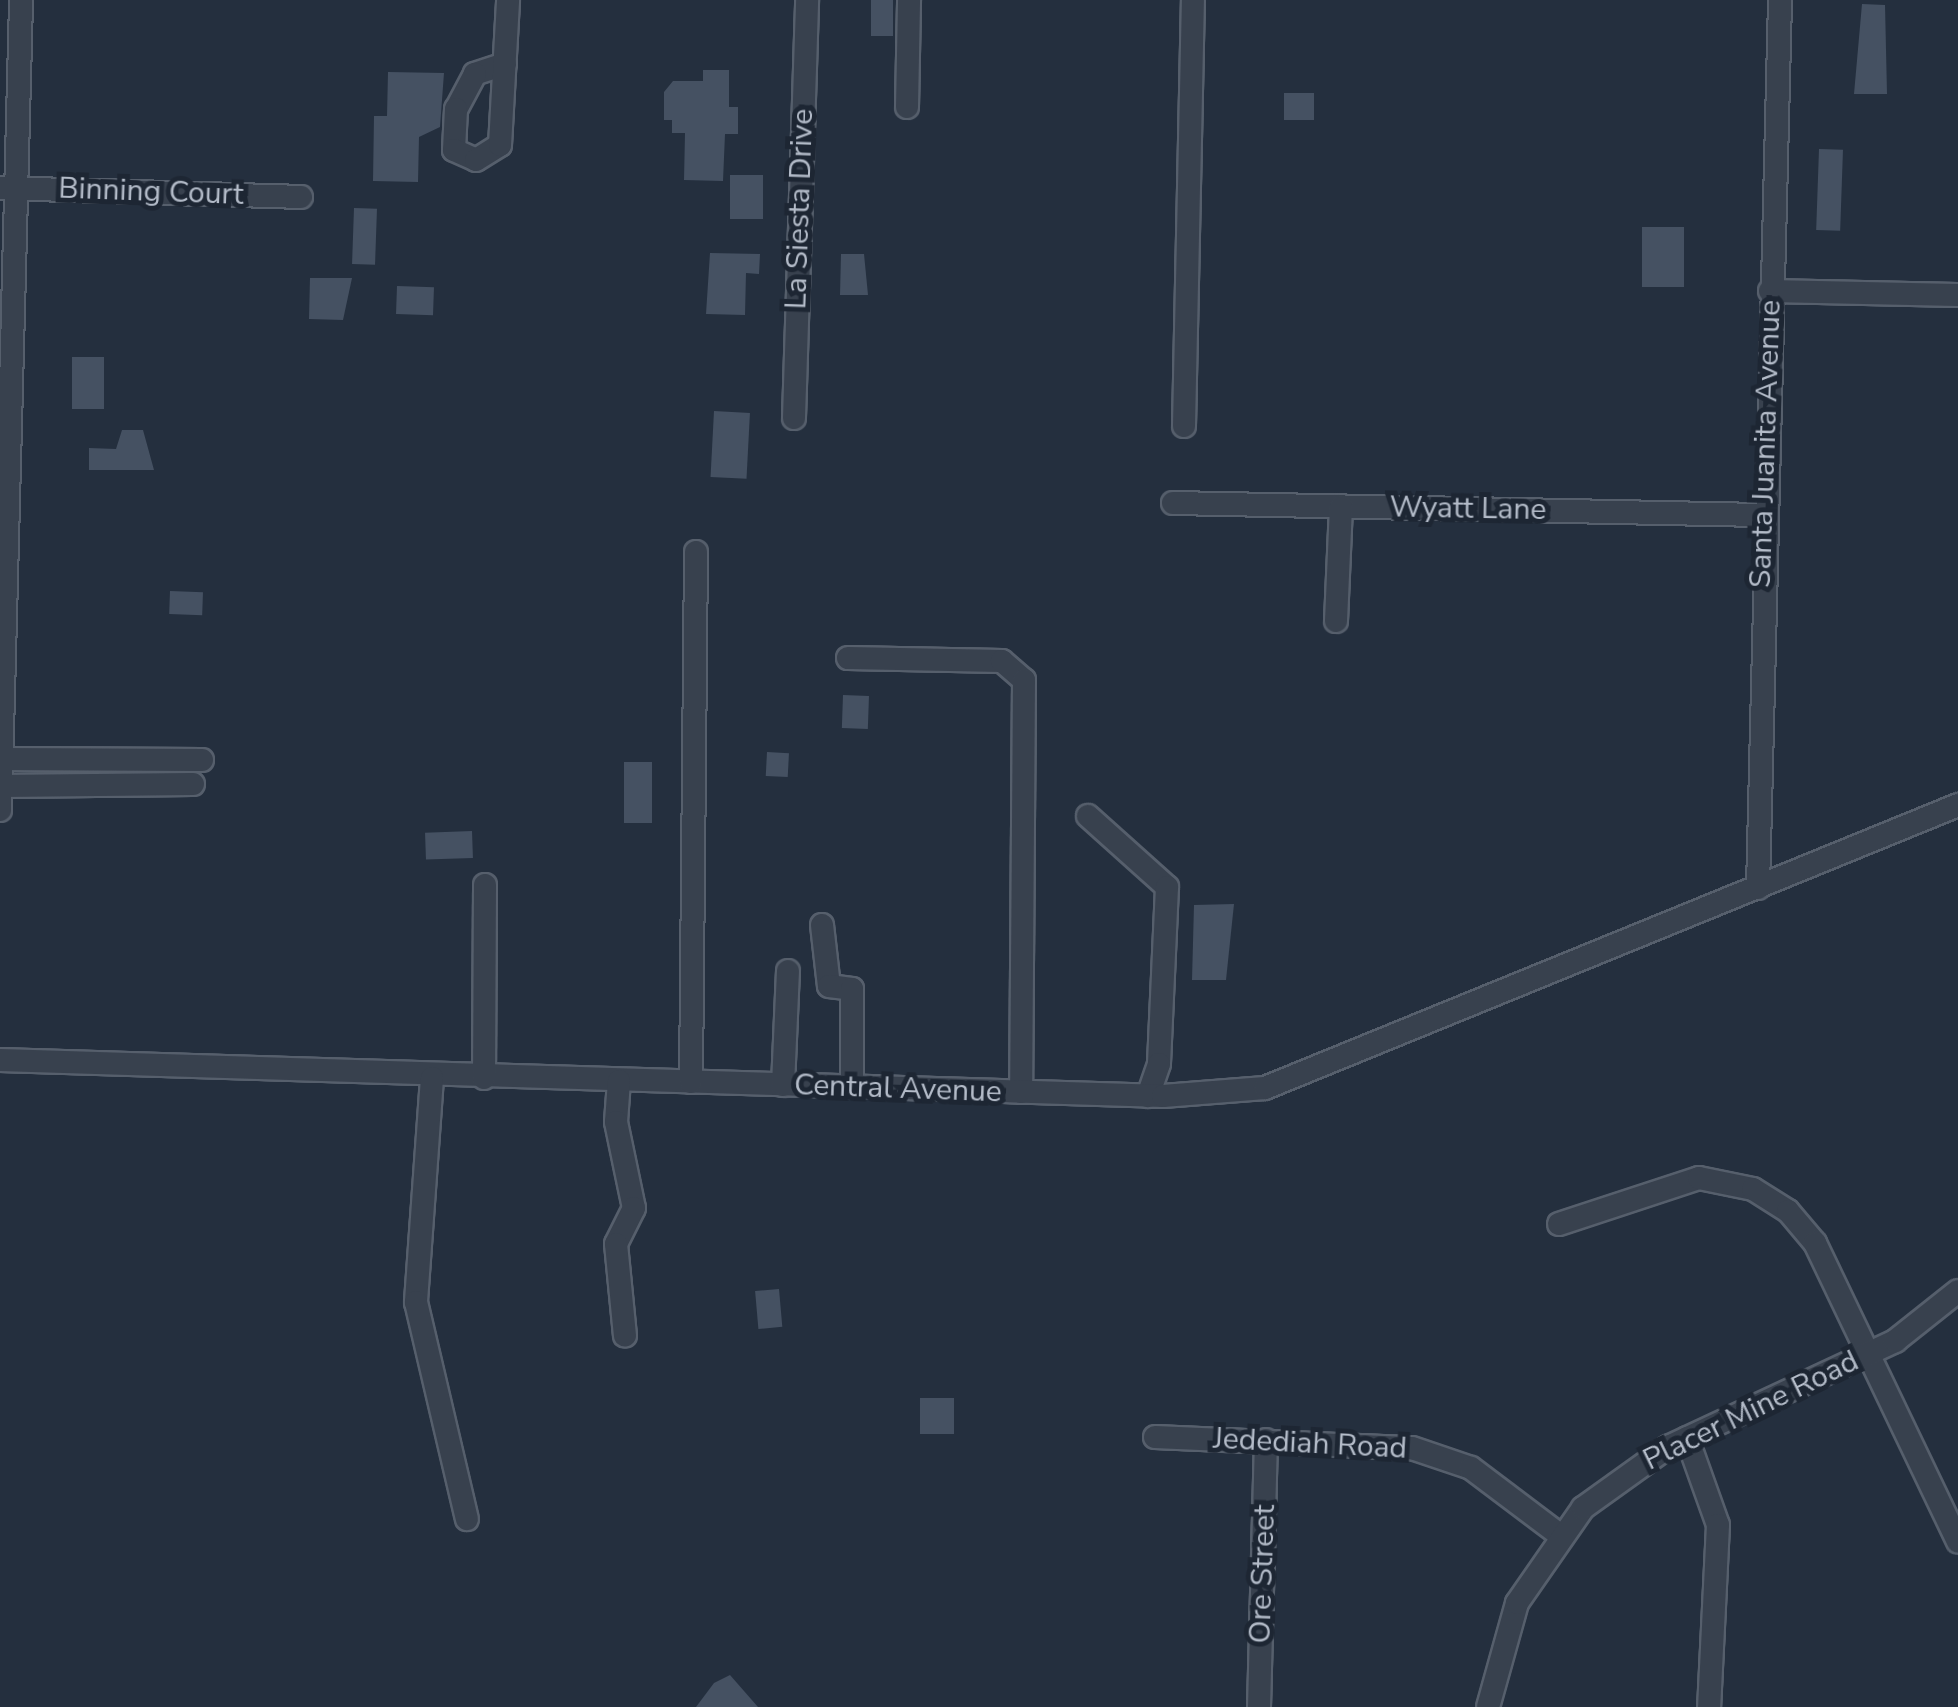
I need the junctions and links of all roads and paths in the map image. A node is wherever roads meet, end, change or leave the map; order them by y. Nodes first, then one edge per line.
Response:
1 (21, 0) edge
2 (508, 0) edge
3 (806, 0) edge
4 (909, 0) edge
5 (1192, 0) edge
6 (1780, 0) edge
7 (505, 64) dead end
8 (908, 107) dead end
9 (8, 188) edge
10 (301, 198) dead end
11 (1770, 291) junction
12 (1958, 295) edge
13 (794, 418) dead end
14 (1184, 426) dead end
15 (4, 465) edge
16 (1173, 503) dead end
17 (1342, 506) junction
18 (1763, 516) junction
19 (696, 552) dead end
20 (3, 583) edge
21 (1336, 621) dead end
22 (848, 658) dead end
23 (202, 760) dead end
24 (1, 766) edge
25 (193, 784) dead end
26 (0, 786) edge
27 (1958, 805) edge
28 (0, 810) edge
29 (1088, 816) dead end
30 (485, 885) dead end
31 (1758, 888) junction
32 (822, 926) dead end
33 (788, 971) dead end
34 (0, 1060) edge
35 (432, 1078) junction
36 (484, 1078) junction
37 (619, 1081) junction
38 (691, 1082) junction
39 (783, 1085) junction
40 (852, 1087) junction
41 (1021, 1092) junction
42 (1148, 1096) junction
43 (1560, 1224) dead end
44 (1958, 1291) edge
45 (625, 1336) dead end
46 (1867, 1355) junction
47 (1155, 1437) dead end
48 (1687, 1438) junction
49 (1266, 1440) junction
50 (466, 1519) dead end
51 (1560, 1534) junction
52 (1958, 1542) edge
53 (1259, 1707) edge
54 (1488, 1707) edge
55 (1709, 1707) edge

1 - 9 street
2 - 7 street
3 - 13 street, La Siesta Drive
4 - 8 street
5 - 14 street
6 - 11 street, Santa Juanita Avenue
9 - 10 street, Binning Court
9 - 15 street
11 - 12 street
11 - 18 street, Santa Juanita Avenue
15 - 20 street
16 - 17 street, Wyatt Lane
17 - 18 street, Wyatt Lane
17 - 21 street
18 - 31 street, Santa Juanita Avenue
19 - 38 street
20 - 24 street
22 - 41 street
23 - 24 street
24 - 26 street
25 - 26 street
26 - 28 street
27 - 31 street, Central Avenue
29 - 42 street
30 - 36 street
31 - 42 street, Central Avenue
32 - 40 street
33 - 39 street
34 - 35 street, Central Avenue
35 - 36 street, Central Avenue
35 - 50 street
36 - 37 street, Central Avenue
37 - 38 street, Central Avenue
37 - 45 street
38 - 39 street, Central Avenue
39 - 40 street, Central Avenue
40 - 41 street, Central Avenue
41 - 42 street, Central Avenue
43 - 46 street
44 - 46 street, Placer Mine Road
46 - 48 street, Placer Mine Road
46 - 52 street
47 - 49 street, Jedediah Road
48 - 51 street, Placer Mine Road
48 - 55 street
49 - 51 street, Jedediah Road
49 - 53 street, Ore Street
51 - 54 street, Placer Mine Road

